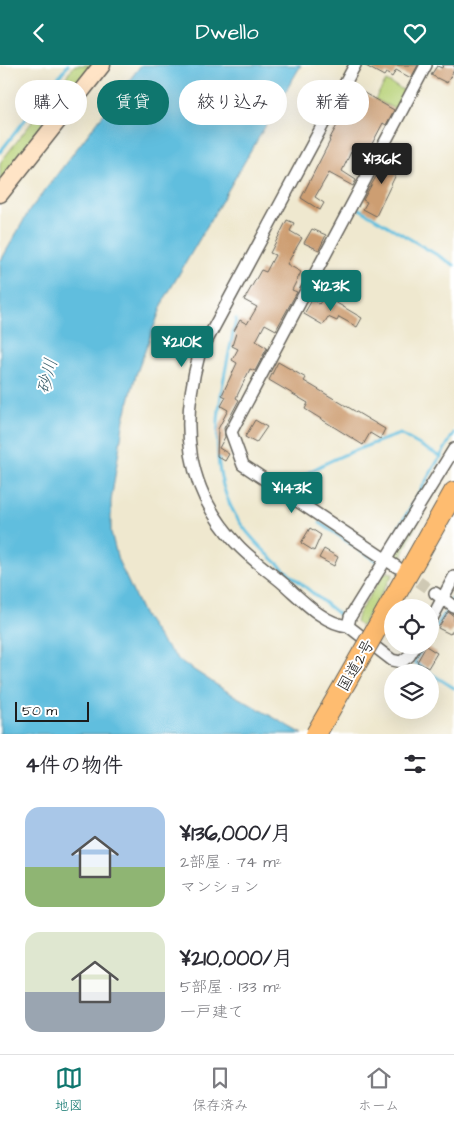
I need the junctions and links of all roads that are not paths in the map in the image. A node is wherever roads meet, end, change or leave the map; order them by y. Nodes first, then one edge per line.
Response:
1 (102, 65) edge
2 (355, 65) edge
3 (426, 65) edge
4 (0, 194) edge
5 (454, 449) edge
6 (454, 484) edge
7 (454, 493) edge
8 (454, 519) edge
9 (423, 547) junction
10 (386, 561) junction
11 (397, 567) tunnel mouth
12 (454, 577) edge
13 (401, 599) edge
14 (404, 599) edge
15 (447, 601) edge
16 (439, 611) edge
17 (348, 626) junction
18 (384, 630) edge
19 (384, 634) edge
20 (384, 654) edge
21 (384, 654) edge
22 (410, 654) edge
23 (316, 734) edge
24 (331, 734) edge

1 - 4 street
2 - 17 street
3 - 10 street
5 - 10 street
6 - 9 highway
7 - 9 highway, 国道2号
8 - 14 highway, 国道2号
9 - 13 highway, 国道2号
10 - 11 street
10 - 17 street
12 - 15 street
15 - 16 street
17 - 20 street
18 - 23 highway, 国道2号, bridge
19 - 24 highway, 国道2号
21 - 22 street

